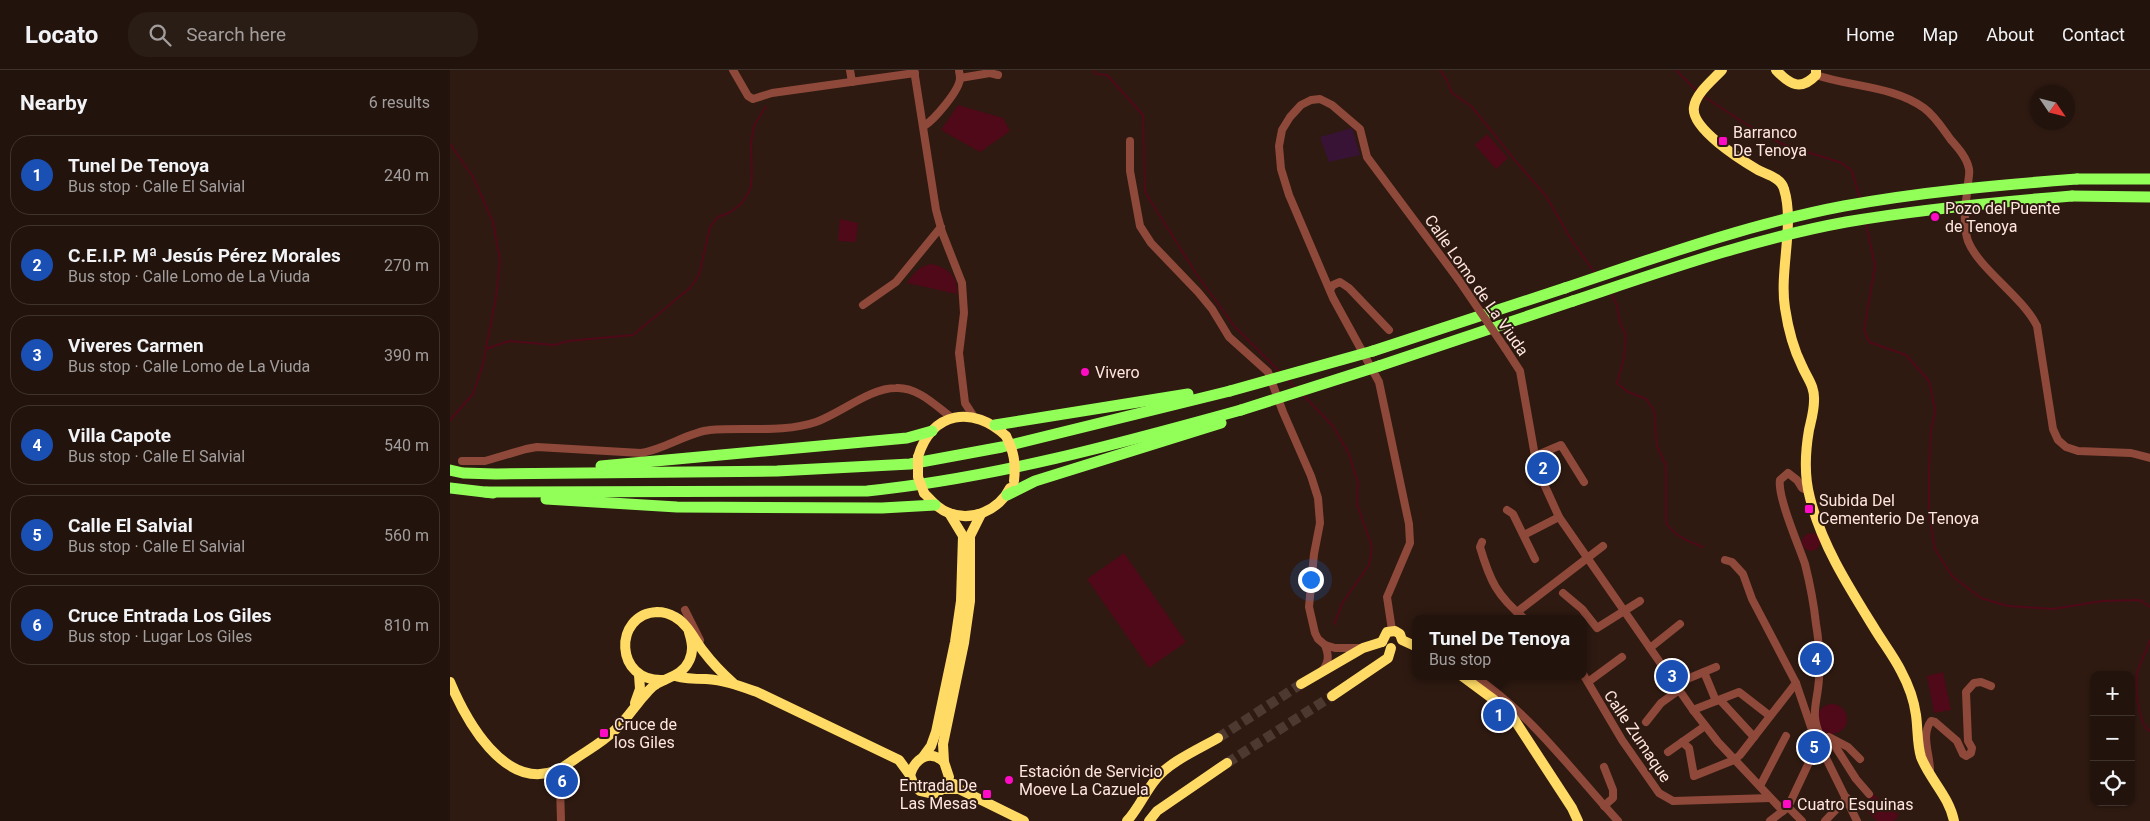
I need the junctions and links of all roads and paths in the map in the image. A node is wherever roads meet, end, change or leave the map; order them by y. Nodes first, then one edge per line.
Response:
1 (733, 70) edge
2 (850, 70) edge
3 (1776, 70) edge
4 (914, 72) edge
5 (1816, 72) edge
6 (1719, 73) edge
7 (959, 74) edge
8 (998, 75) dead end
9 (852, 82) junction
10 (924, 126) junction
11 (1130, 141) dead end
12 (2150, 179) edge
13 (2150, 197) edge
14 (941, 227) junction
15 (1330, 290) junction
16 (862, 305) dead end
17 (1389, 330) dead end
18 (1229, 388) junction
19 (966, 403) junction
20 (1243, 412) junction
21 (974, 417) junction
22 (951, 419) junction
23 (995, 425) junction
24 (932, 430) junction
25 (1535, 456) junction
26 (2150, 458) edge
27 (462, 461) dead end
28 (450, 470) edge
29 (515, 473) junction
30 (1584, 482) dead end
31 (450, 488) edge
32 (1808, 491) junction
33 (486, 492) junction
34 (1007, 495) junction
35 (936, 505) junction
36 (1508, 510) dead end
37 (949, 513) junction
38 (981, 514) junction
39 (1559, 517) junction
40 (1524, 534) junction
41 (1482, 542) dead end
42 (1603, 546) dead end
43 (1587, 558) junction
44 (1535, 559) dead end
45 (1725, 560) dead end
46 (1563, 593) dead end
47 (1640, 601) dead end
48 (1623, 610) junction
49 (1517, 612) junction
50 (1520, 615) edge
51 (1587, 615) edge
52 (1587, 615) edge
53 (1680, 624) dead end
54 (686, 628) junction
55 (1392, 630) junction
56 (1402, 640) junction
57 (1382, 642) junction
58 (1325, 645) junction
59 (1412, 645) edge
60 (1363, 648) junction
61 (1392, 648) junction
62 (1650, 648) junction
63 (1622, 657) dead end
64 (712, 661) junction
65 (1716, 667) dead end
66 (1322, 672) junction
67 (1704, 672) junction
68 (640, 675) junction
69 (670, 678) junction
70 (1468, 680) edge
71 (1480, 680) edge
72 (450, 682) edge
73 (1588, 682) joint
74 (733, 684) junction
75 (1301, 684) tunnel mouth
76 (1796, 684) junction
77 (1991, 686) dead end
78 (1677, 687) junction
79 (1332, 696) tunnel mouth
80 (1718, 700) junction
81 (1693, 710) junction
82 (627, 716) junction
83 (1770, 716) junction
84 (1646, 722) dead end
85 (1705, 726) junction
86 (1786, 736) dead end
87 (1754, 737) junction
88 (1218, 738) tunnel mouth
89 (1819, 740) junction
90 (1682, 742) junction
91 (1668, 752) dead end
92 (921, 758) junction
93 (1860, 759) dead end
94 (899, 760) junction
95 (1734, 760) junction
96 (944, 762) junction
97 (1227, 763) tunnel mouth
98 (1604, 767) dead end
99 (556, 771) junction
100 (1930, 773) junction
101 (910, 775) junction
102 (949, 777) junction
103 (1760, 786) junction
104 (943, 789) junction
105 (959, 789) junction
106 (1868, 794) dead end
107 (1770, 798) junction
108 (1847, 798) junction
109 (1604, 806) junction
110 (1785, 810) junction
111 (561, 821) edge
112 (1024, 821) edge
113 (1127, 821) edge
114 (1149, 821) edge
115 (1578, 821) edge
116 (1618, 821) edge
117 (1770, 821) edge
118 (1802, 821) edge
119 (1825, 821) edge
120 (1857, 821) edge
121 (1954, 821) edge

1 - 9 street
2 - 9 street
3 - 5 main road
4 - 9 street
4 - 10 street
5 - 26 street
6 - 32 main road
7 - 8 street
7 - 10 street
10 - 14 street
11 - 58 street
12 - 18 highway, bridge
13 - 20 highway, bridge
14 - 16 street
14 - 19 street
15 - 17 street
15 - 25 street, Calle Lomo de La Viuda, bridge
15 - 55 street
18 - 23 highway
18 - 29 highway
19 - 21 street
19 - 22 street
20 - 33 highway
20 - 34 highway
21 - 22 main road
21 - 23 main road
22 - 24 main road
22 - 27 street
23 - 34 main road, bridge
24 - 29 highway
24 - 35 main road, bridge
25 - 30 street
25 - 39 street, Calle Lomo de La Viuda
28 - 29 highway
31 - 33 highway
32 - 89 street
32 - 100 main road
33 - 35 highway
34 - 38 main road
35 - 37 main road
36 - 40 street
37 - 38 main road
37 - 92 main road
38 - 96 main road
39 - 40 street
39 - 43 street, Calle Lomo de La Viuda
40 - 44 street
41 - 49 street
42 - 43 street
43 - 48 street, Calle Lomo de La Viuda
43 - 49 street
45 - 76 street
46 - 51 street
47 - 48 street
48 - 52 street
48 - 62 street, Calle Lomo de La Viuda
49 - 50 street
53 - 62 street
54 - 64 main road
54 - 64 street
54 - 68 main road
54 - 69 main road
55 - 56 main road
55 - 57 main road
56 - 59 main road
56 - 61 main road
57 - 60 main road
57 - 61 main road
58 - 60 street
58 - 66 street
60 - 66 main road
61 - 79 main road
62 - 78 street, Calle Lomo de La Viuda
63 - 73 street
64 - 74 main road
65 - 67 street
66 - 75 main road
67 - 78 street
67 - 80 street
68 - 69 main road
68 - 82 main road
69 - 74 main road
69 - 82 main road
70 - 115 main road
71 - 109 street
72 - 99 main road
73 - 107 street, Calle Zumaque
74 - 94 main road
76 - 83 street
76 - 89 street
77 - 100 street
78 - 81 street, Calle Lomo de La Viuda
78 - 84 street
80 - 81 street
80 - 83 street
80 - 87 street
81 - 85 street, Calle Lomo de La Viuda
82 - 99 main road
83 - 87 street
85 - 90 street
85 - 95 street, Calle Lomo de La Viuda
86 - 103 street
87 - 95 street
88 - 113 main road
89 - 93 street
89 - 106 street
89 - 108 street
89 - 110 street
90 - 91 street
90 - 95 street
92 - 94 main road
92 - 96 main road
92 - 101 main road
94 - 101 main road
95 - 103 street, Calle Lomo de La Viuda
96 - 102 main road
97 - 114 main road
98 - 109 street
99 - 111 street
100 - 121 main road
101 - 104 main road
102 - 104 main road
102 - 105 main road
103 - 107 street, Calle Lomo de La Viuda
104 - 105 main road
105 - 112 main road
107 - 110 street, Calle Lomo de La Viuda
108 - 119 street
108 - 120 street
109 - 116 street
110 - 117 street
110 - 118 street, Calle Lomo de La Viuda

